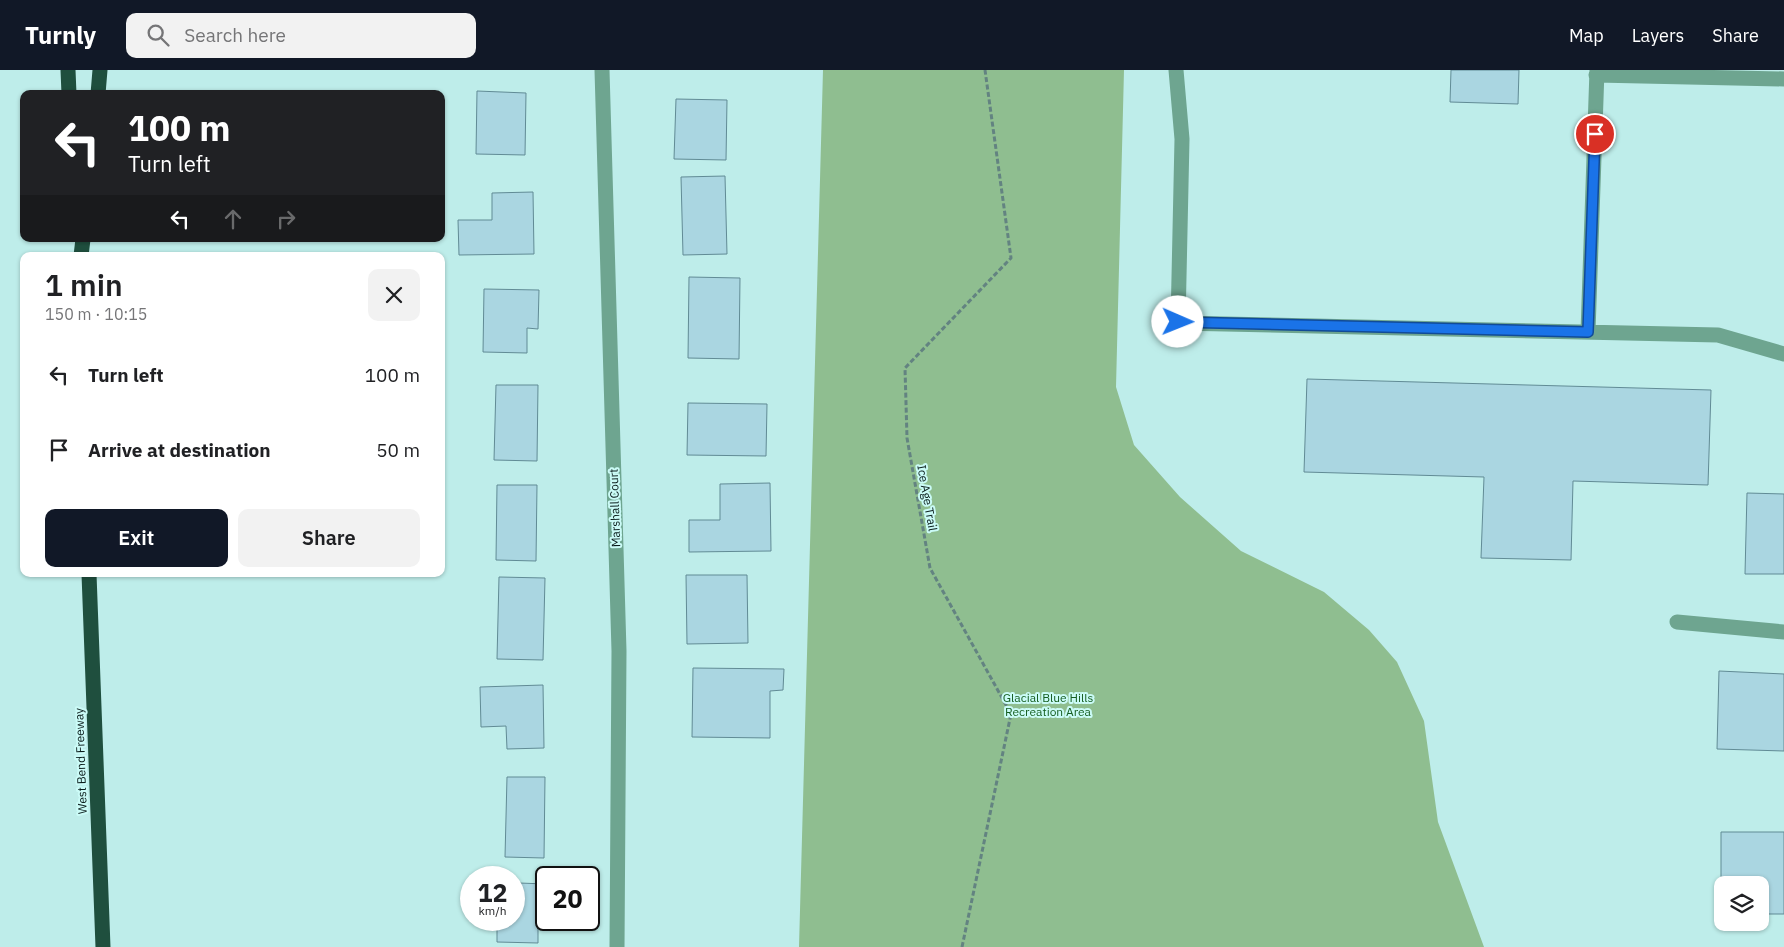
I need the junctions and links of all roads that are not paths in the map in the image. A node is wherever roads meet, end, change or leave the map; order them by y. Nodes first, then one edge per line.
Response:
1 (68, 70) edge
2 (100, 70) edge
3 (602, 70) edge
4 (1176, 70) edge
5 (1597, 73) edge
6 (1784, 79) edge
7 (69, 90) edge
8 (98, 90) edge
9 (1588, 332) junction
10 (1784, 354) edge
11 (89, 577) edge
12 (1677, 622) dead end
13 (1784, 632) edge
14 (103, 947) edge
15 (617, 947) edge

1 - 7 highway
2 - 8 highway
3 - 15 street, Marshall Court
4 - 9 street
5 - 6 street
5 - 9 street
9 - 10 street
11 - 14 highway, West Bend Freeway
12 - 13 street

